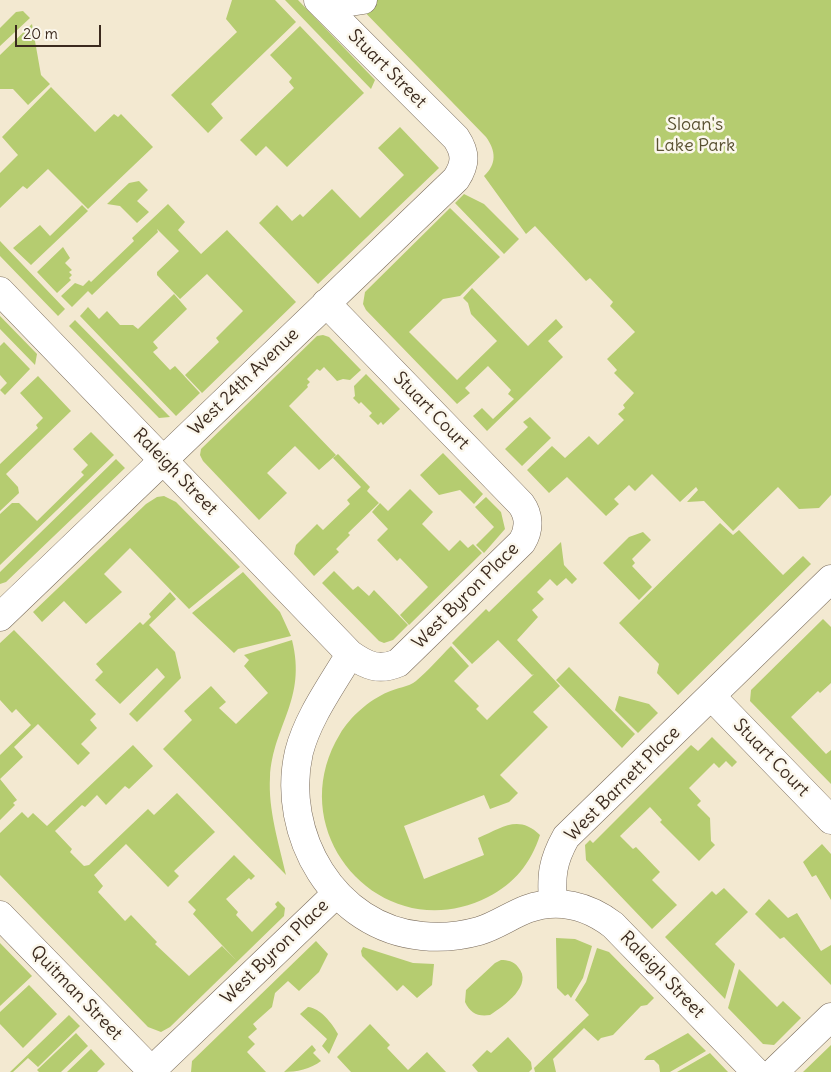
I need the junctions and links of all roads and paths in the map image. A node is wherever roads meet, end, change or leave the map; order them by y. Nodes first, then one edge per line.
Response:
1 (363, 0) edge
2 (321, 3) edge
3 (456, 138) joint
4 (0, 291) edge
5 (326, 303) junction
6 (163, 460) junction
7 (528, 523) joint
8 (831, 579) edge
9 (0, 617) edge
10 (350, 654) junction
11 (711, 696) junction
12 (831, 820) edge
13 (336, 894) junction
14 (553, 904) junction
15 (0, 915) edge
16 (831, 1017) edge
17 (151, 1072) edge
18 (756, 1072) edge
19 (774, 1072) edge

1 - 2 street
2 - 3 street, Stuart Street
3 - 5 street, West 24th Avenue
4 - 6 street, Raleigh Street
5 - 6 street, West 24th Avenue
5 - 7 street, Stuart Court
6 - 9 street, West 24th Avenue
6 - 10 street, Raleigh Street
7 - 10 street, West Byron Place
8 - 11 street, West Barnett Place
10 - 13 street, West Byron Place
11 - 12 street, Stuart Court
11 - 14 street, West Barnett Place
13 - 14 street
13 - 17 street, West Byron Place
14 - 18 street, Raleigh Street
15 - 17 street, Quitman Street
16 - 19 street

